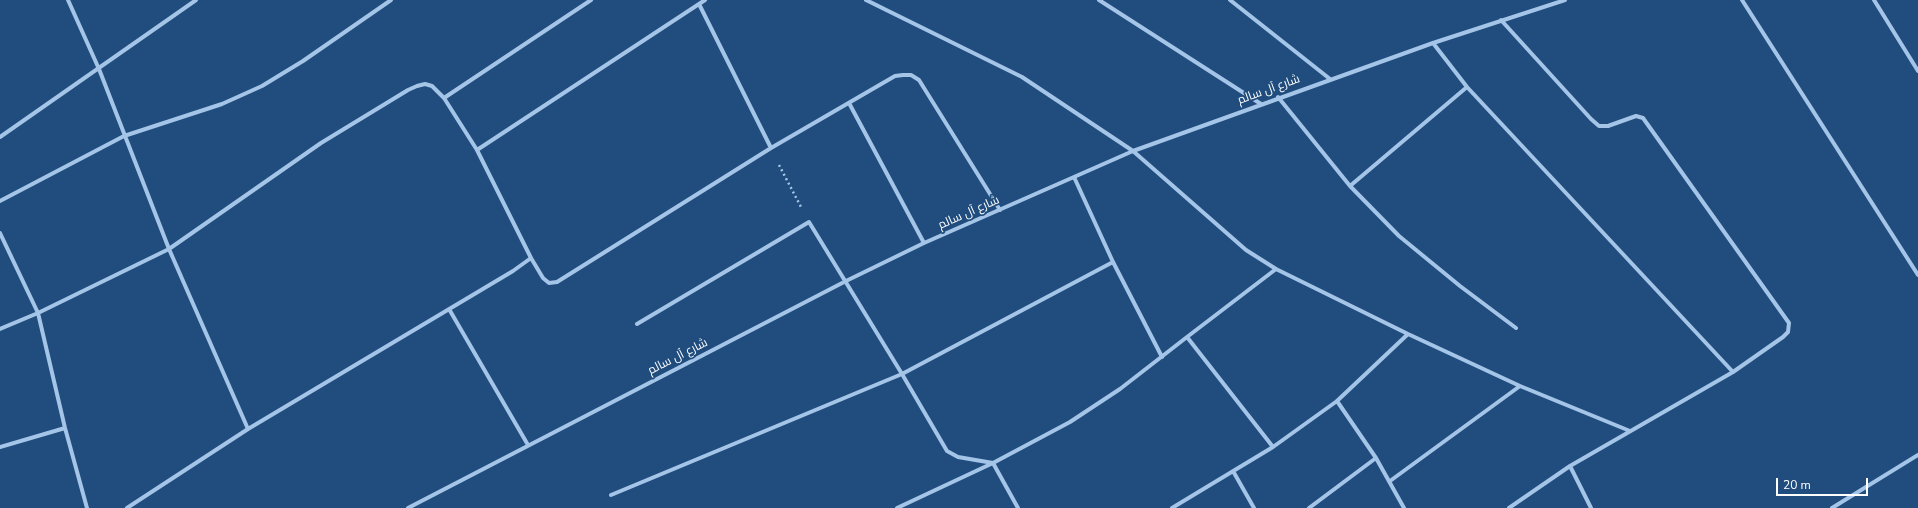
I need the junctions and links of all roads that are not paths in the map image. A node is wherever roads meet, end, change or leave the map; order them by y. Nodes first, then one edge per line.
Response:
1 (68, 0) edge
2 (196, 0) edge
3 (391, 0) edge
4 (591, 0) edge
5 (705, 0) edge
6 (866, 0) edge
7 (1099, 0) edge
8 (1230, 0) edge
9 (1565, 0) edge
10 (1742, 0) edge
11 (1874, 0) edge
12 (699, 4) junction
13 (1501, 20) junction
14 (1433, 43) junction
15 (99, 69) junction
16 (1918, 71) edge
17 (1330, 79) junction
18 (1467, 87) junction
19 (1278, 97) junction
20 (444, 98) junction
21 (849, 103) junction
22 (1260, 104) junction
23 (124, 136) junction
24 (0, 137) edge
25 (771, 148) junction
26 (477, 150) junction
27 (1133, 151) junction
28 (1074, 177) junction
29 (1350, 186) junction
30 (0, 201) edge
31 (1000, 210) junction
32 (0, 233) edge
33 (924, 243) junction
34 (169, 249) junction
35 (531, 258) junction
36 (1113, 262) junction
37 (1276, 269) junction
38 (1918, 275) edge
39 (846, 281) junction
40 (449, 309) junction
41 (38, 313) junction
42 (637, 324) dead end
43 (1516, 328) dead end
44 (0, 329) edge
45 (1408, 334) junction
46 (1187, 337) junction
47 (1162, 357) junction
48 (1733, 372) junction
49 (902, 374) junction
50 (1520, 386) junction
51 (1337, 401) junction
52 (65, 428) junction
53 (248, 429) junction
54 (1630, 431) junction
55 (528, 445) junction
56 (0, 446) edge
57 (1273, 447) junction
58 (1918, 455) edge
59 (1376, 458) junction
60 (993, 463) junction
61 (1570, 466) junction
62 (1233, 471) junction
63 (1390, 481) junction
64 (611, 495) dead end
65 (1515, 506) edge
66 (87, 508) edge
67 (127, 508) edge
68 (408, 508) edge
69 (897, 508) edge
70 (1018, 508) edge
71 (1172, 508) edge
72 (1254, 508) edge
73 (1309, 508) edge
74 (1404, 508) edge
75 (1509, 508) edge
76 (1591, 508) edge
77 (1832, 508) edge

1 - 15 street
2 - 15 street
3 - 23 street
4 - 20 street
5 - 12 street
6 - 27 street
7 - 22 street
8 - 17 street
9 - 13 street, شارع آل سالم
10 - 38 street
11 - 16 street
12 - 25 street
12 - 26 street
13 - 14 street, شارع آل سالم
13 - 48 street
14 - 17 street, شارع آل سالم
14 - 18 street
15 - 23 street
15 - 24 street
17 - 19 street, شارع آل سالم
18 - 29 street
18 - 48 street
19 - 22 street, شارع آل سالم
19 - 29 street
20 - 26 street
20 - 34 street
21 - 25 street
21 - 31 street
21 - 33 street
22 - 27 street, شارع آل سالم
23 - 30 street
23 - 34 street
25 - 35 street
26 - 35 street
27 - 28 street, شارع آل سالم
27 - 37 street
28 - 31 street, شارع آل سالم
28 - 36 street
29 - 43 street
31 - 33 street, شارع آل سالم
32 - 41 street
33 - 39 street, شارع آل سالم
34 - 41 street
34 - 53 street
35 - 40 street
36 - 47 street
36 - 49 street
37 - 45 street
37 - 46 street
39 - 42 street
39 - 49 street
39 - 55 street, شارع آل سالم
40 - 53 street
40 - 55 street
41 - 44 street
41 - 52 street
45 - 50 street
45 - 51 street
46 - 47 street
46 - 57 street
47 - 60 street
48 - 54 street
49 - 60 street
49 - 64 street
50 - 54 street
50 - 63 street
51 - 57 street
51 - 59 street
52 - 56 street
52 - 66 street
53 - 67 street
54 - 61 street
55 - 68 street, شارع آل سالم
57 - 62 street
58 - 77 street
59 - 63 street
59 - 73 street
60 - 69 street
60 - 70 street
61 - 65 street
61 - 76 street
62 - 71 street
62 - 72 street
63 - 74 street
65 - 75 street

